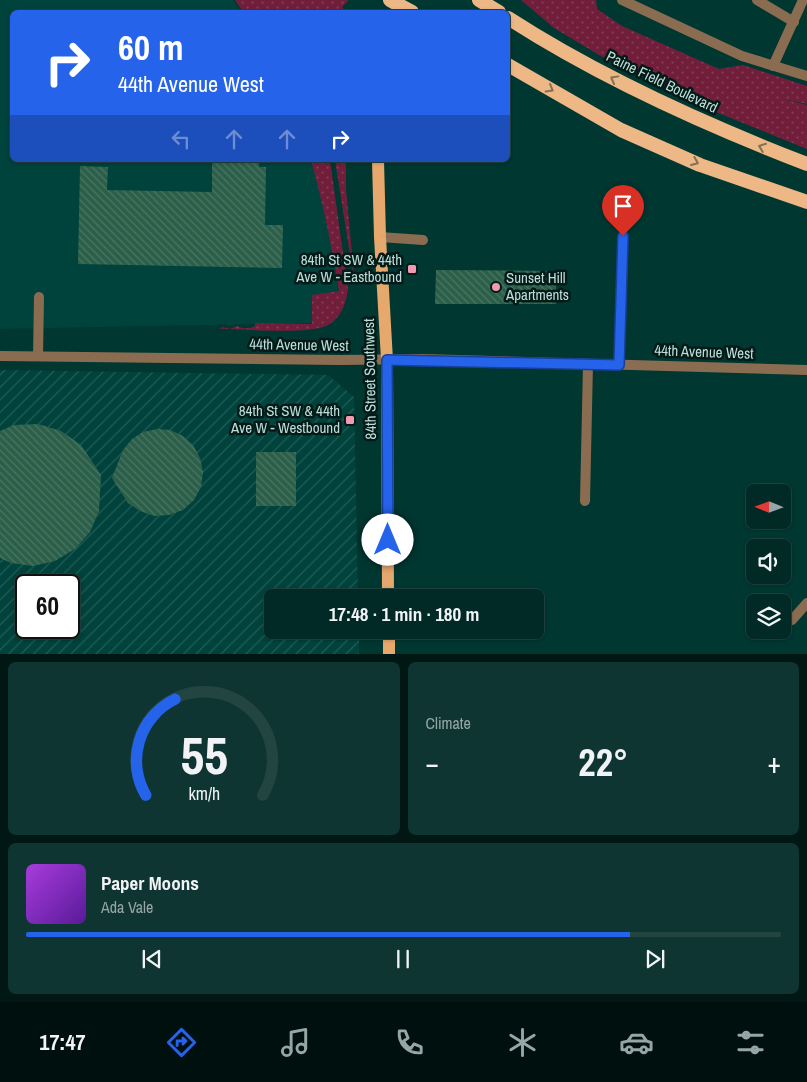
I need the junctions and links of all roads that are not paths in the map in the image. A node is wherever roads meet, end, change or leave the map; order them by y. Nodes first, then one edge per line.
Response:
1 (479, 0) edge
2 (622, 0) edge
3 (758, 0) edge
4 (803, 0) edge
5 (394, 4) edge
6 (408, 10) edge
7 (496, 10) edge
8 (510, 19) edge
9 (794, 22) junction
10 (510, 66) edge
11 (773, 66) junction
12 (807, 76) edge
13 (378, 162) edge
14 (807, 164) edge
15 (807, 202) edge
16 (623, 236) dead end
17 (380, 237) junction
18 (423, 240) dead end
19 (39, 297) dead end
20 (0, 356) edge
21 (38, 356) junction
22 (387, 360) junction
23 (588, 364) junction
24 (619, 365) junction
25 (807, 370) edge
26 (585, 501) dead end
27 (388, 589) edge
28 (807, 603) edge
29 (792, 620) dead end
30 (389, 639) edge
31 (389, 654) edge

1 - 7 highway
2 - 11 street
3 - 9 street
4 - 9 street
5 - 6 highway
14 -> 8 highway, Paine Field Boulevard
9 - 11 street
10 -> 15 highway
11 - 12 street
13 - 17 main road, 84th Street Southwest
16 - 24 street
17 - 18 street
17 - 22 main road, 84th Street Southwest
19 - 21 street
20 - 21 street, 44th Avenue West
21 - 22 street, 44th Avenue West
22 - 23 street, 44th Avenue West
22 - 27 main road, 84th Street Southwest
23 - 24 street, 44th Avenue West
23 - 26 street
24 - 25 street, 44th Avenue West
28 - 29 street
30 - 31 main road

